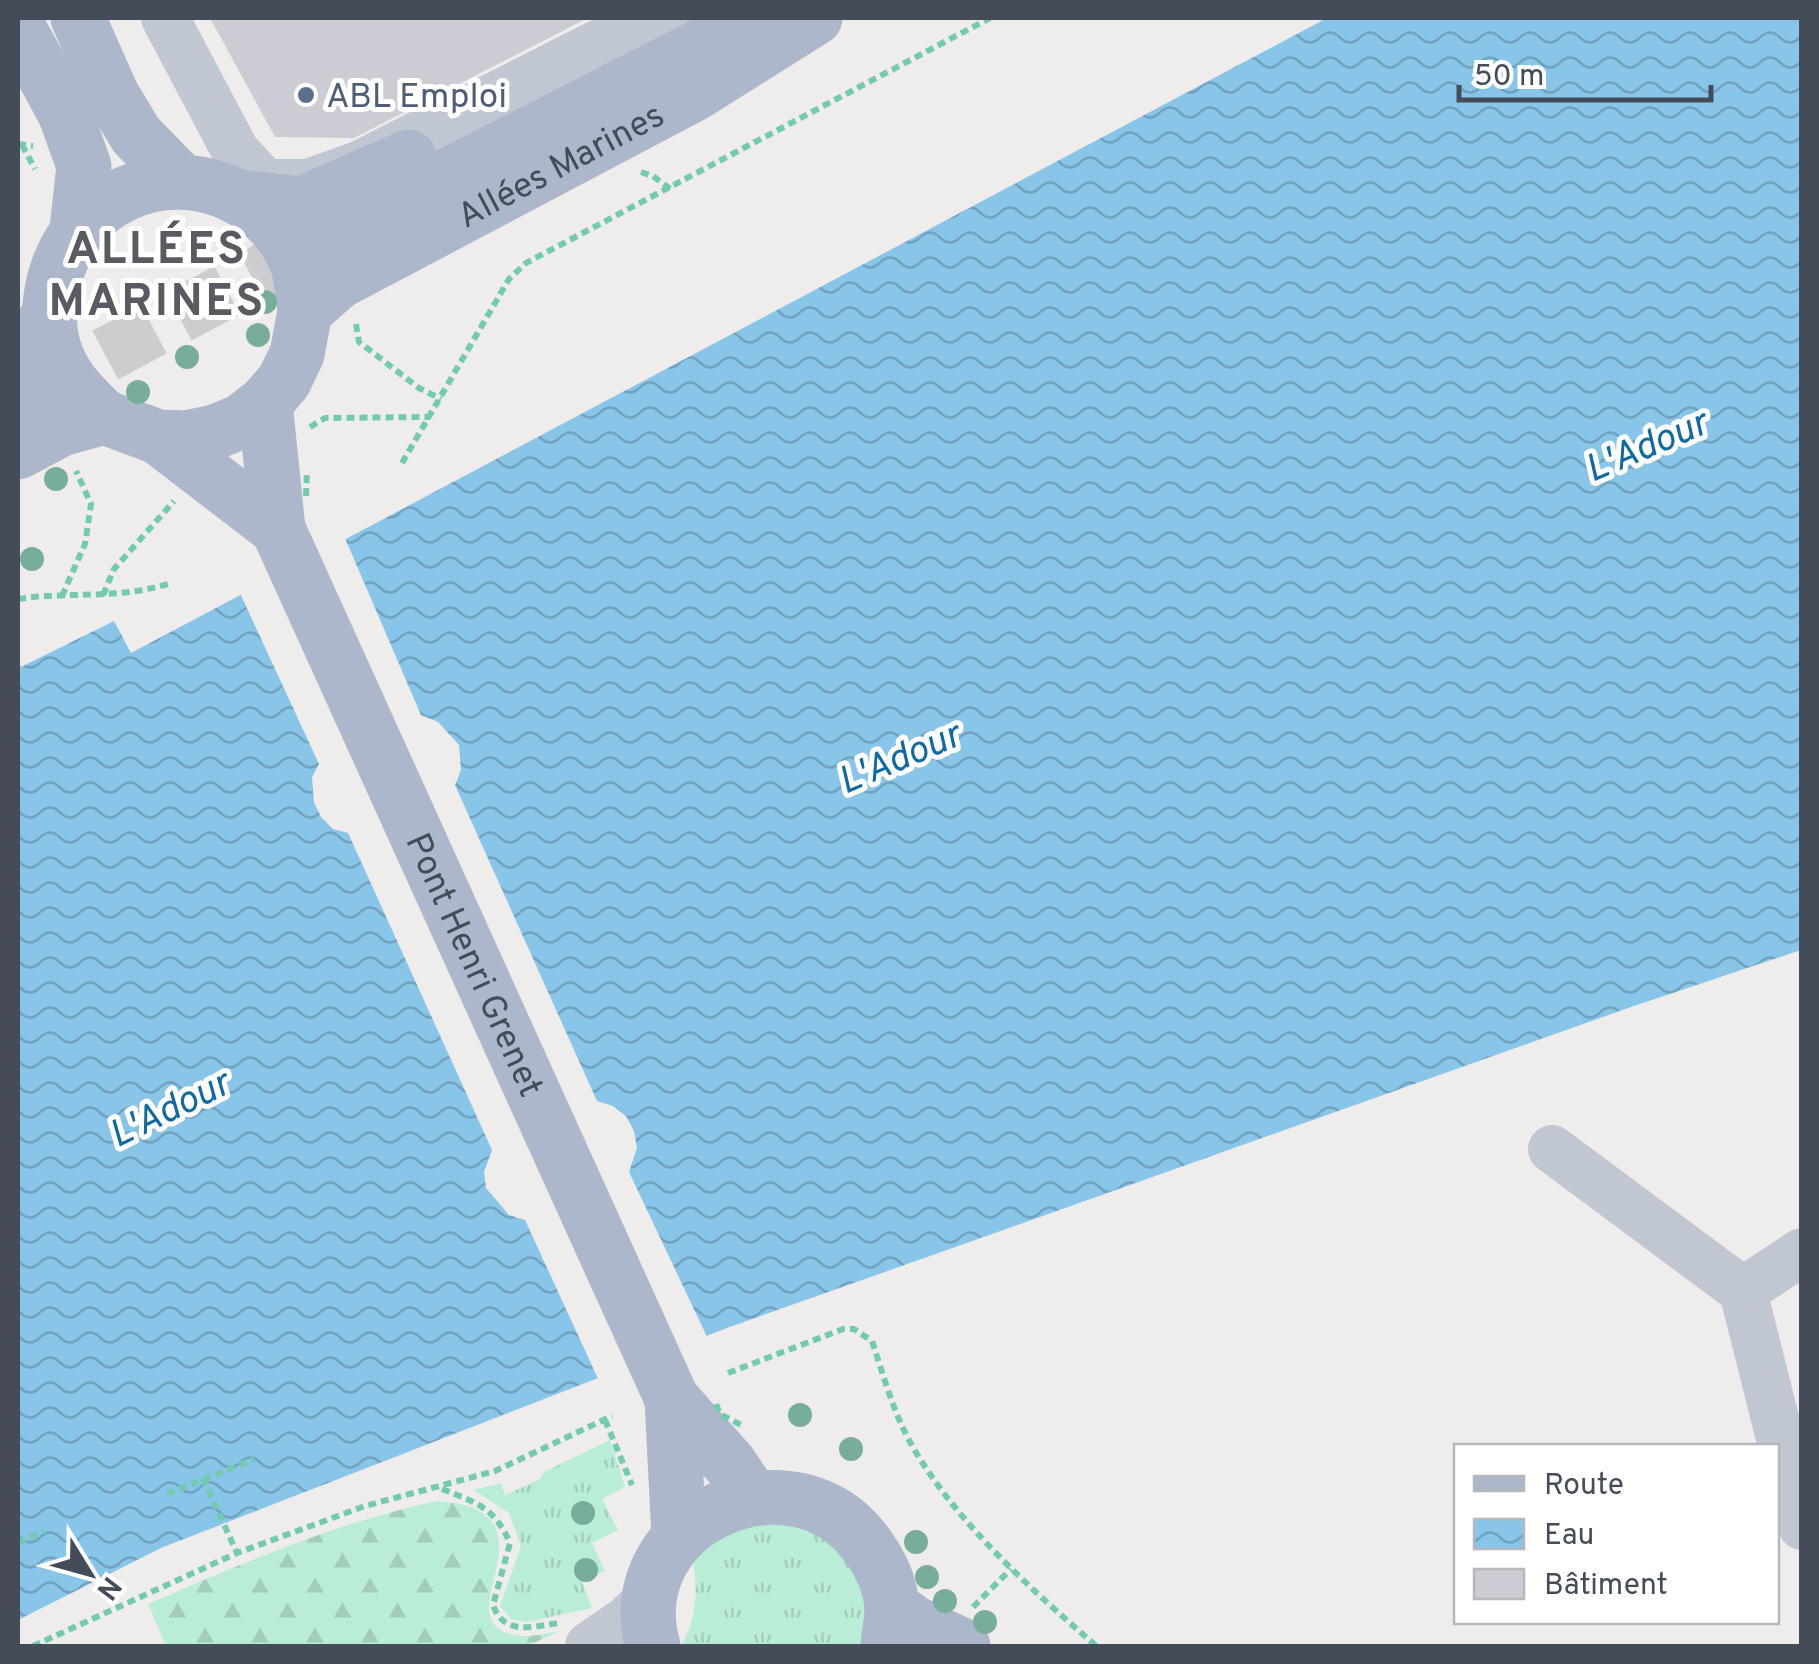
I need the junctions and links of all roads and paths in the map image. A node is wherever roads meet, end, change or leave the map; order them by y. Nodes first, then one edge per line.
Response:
1 (78, 18) edge
2 (164, 18) edge
3 (756, 18) edge
4 (815, 18) edge
5 (990, 18) edge
6 (698, 24) edge
7 (18, 27) edge
8 (72, 118) junction
9 (19, 143) edge
10 (180, 182) junction
11 (238, 196) junction
12 (77, 229) junction
13 (326, 238) tunnel mouth
14 (330, 311) junction
15 (29, 366) edge
16 (441, 399) junction
17 (265, 403) junction
18 (432, 417) junction
19 (325, 418) dead end
20 (158, 438) junction
21 (64, 442) edge
22 (402, 463) dead end
23 (187, 487) dead end
24 (265, 506) junction
25 (168, 584) dead end
26 (103, 595) junction
27 (62, 596) junction
28 (18, 599) edge
29 (1552, 1150) dead end
30 (1802, 1252) edge
31 (1743, 1291) junction
32 (728, 1373) dead end
33 (1790, 1433) edge
34 (254, 1459) dead end
35 (671, 1460) junction
36 (203, 1478) junction
37 (441, 1488) junction
38 (167, 1494) dead end
39 (752, 1497) junction
40 (1802, 1526) edge
41 (44, 1531) dead end
42 (678, 1537) junction
43 (18, 1543) edge
44 (237, 1553) junction
45 (1011, 1569) junction
46 (652, 1622) edge
47 (890, 1627) edge
48 (964, 1630) edge
49 (576, 1634) edge
50 (33, 1646) edge
51 (1096, 1646) edge

1 - 8 main road
2 - 6 street
3 - 6 main road, Allées Marines
4 - 14 main road, Allées Marines
5 - 16 path
6 - 11 main road, Allées Marines
6 - 13 main road, Allées Marines
7 - 8 main road
8 - 9 path
8 - 10 main road, bridge
8 - 12 main road, bridge
10 - 11 main road, Allées Marines, bridge
10 - 12 main road, bridge
11 - 14 main road, bridge
12 - 15 main road, bridge
14 - 16 path
14 - 17 main road
15 - 21 main road, bridge
16 - 18 path
17 - 20 main road
17 - 24 main road, Pont Henri Grenet
18 - 19 path
18 - 22 path
20 - 21 main road
20 - 24 main road, Pont Henri Grenet
21 - 27 path
23 - 26 path
24 - 35 main road, Pont Henri Grenet, bridge
25 - 26 path
26 - 27 path
27 - 28 path
29 - 31 street
30 - 31 street
31 - 33 street
32 - 45 path
33 - 40 street
34 - 36 path
35 - 37 path
35 - 39 main road, Pont Henri Grenet
35 - 42 main road
36 - 38 path
36 - 44 path
37 - 44 path
37 - 49 path
39 - 42 main road
39 - 47 main road
41 - 43 path
42 - 46 main road
44 - 50 path
45 - 48 path
45 - 51 path
46 - 49 street
47 - 48 main road

